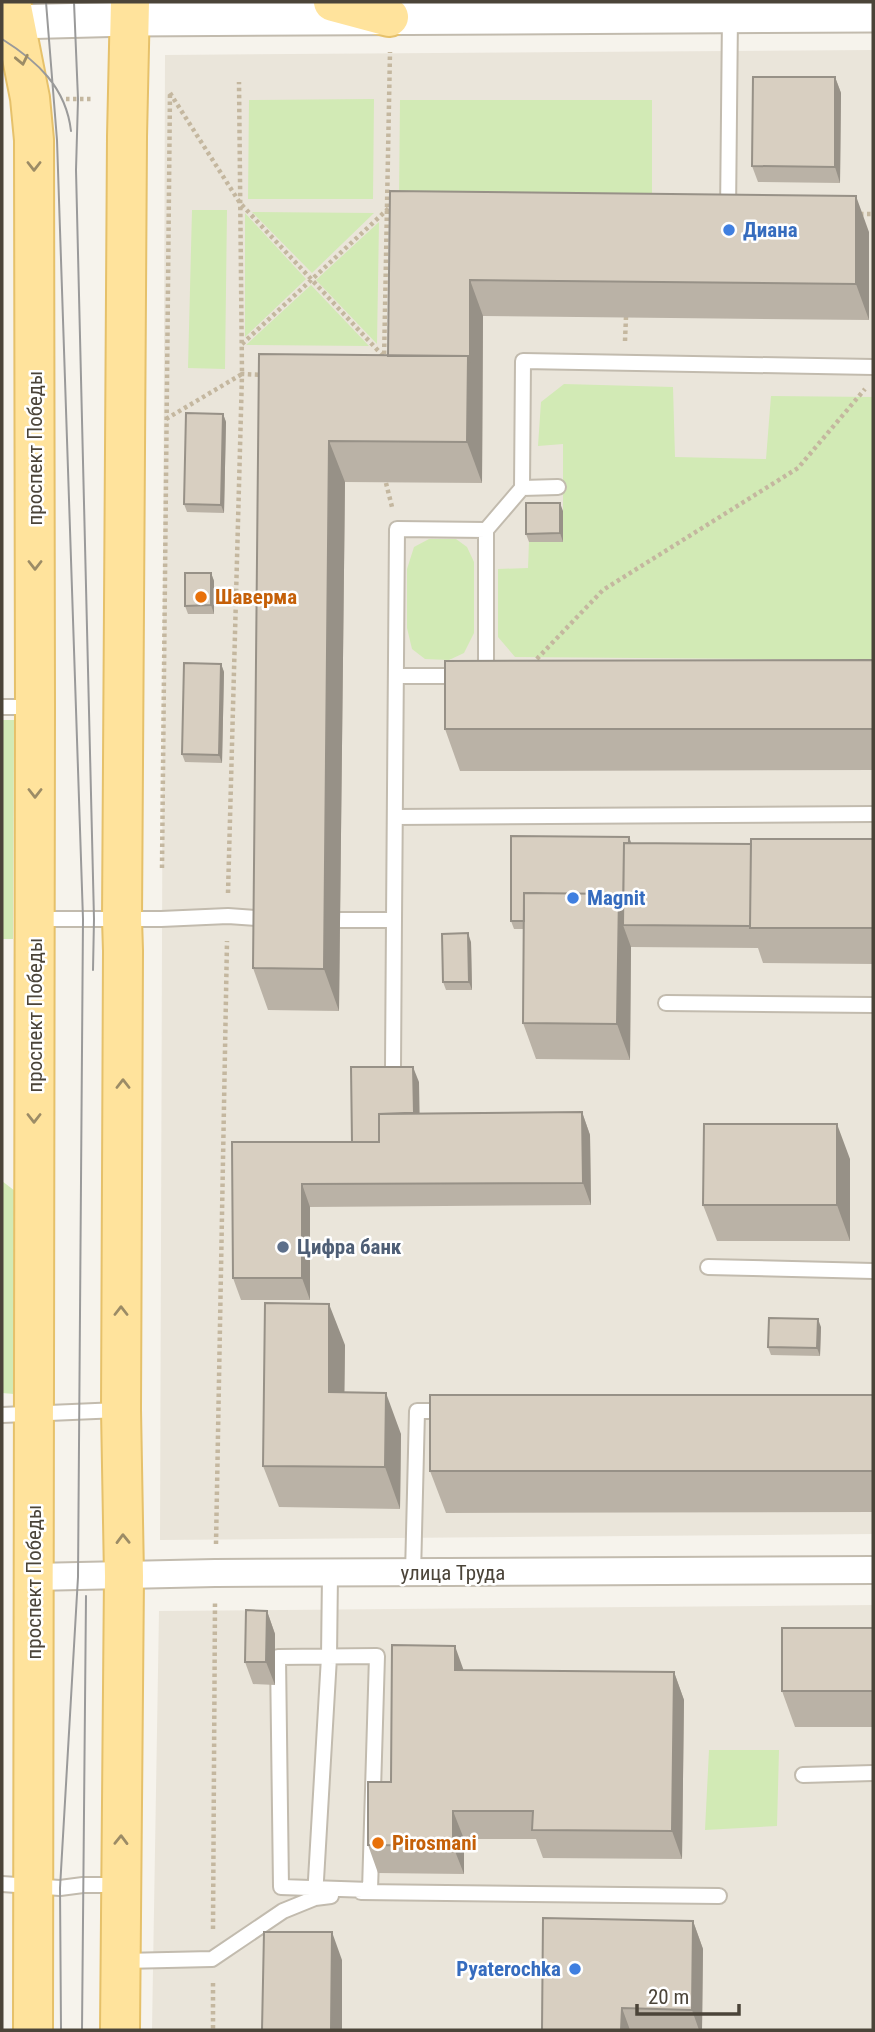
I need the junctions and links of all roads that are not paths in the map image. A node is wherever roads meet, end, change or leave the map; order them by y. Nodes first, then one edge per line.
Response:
1 (333, 2) edge
2 (771, 8) edge
3 (130, 11) edge
4 (12, 12) edge
5 (730, 15) junction
6 (873, 15) edge
7 (389, 17) junction
8 (728, 213) edge
9 (873, 367) edge
10 (558, 487) dead end
11 (522, 488) junction
12 (486, 530) junction
13 (397, 676) junction
14 (19, 707) edge
15 (873, 814) edge
16 (395, 817) junction
17 (35, 919) junction
18 (122, 919) junction
19 (269, 919) edge
20 (340, 919) dead end
21 (394, 920) junction
22 (666, 1003) dead end
23 (873, 1005) edge
24 (393, 1068) edge
25 (708, 1267) dead end
26 (873, 1271) edge
27 (121, 1410) junction
28 (458, 1411) edge
29 (18, 1415) edge
30 (873, 1570) edge
31 (413, 1573) junction
32 (330, 1574) junction
33 (124, 1576) junction
34 (34, 1577) junction
35 (329, 1657) junction
36 (873, 1773) edge
37 (803, 1775) dead end
38 (18, 1885) edge
39 (121, 1885) junction
40 (370, 1891) junction
41 (316, 1894) junction
42 (719, 1896) dead end
43 (122, 1961) junction
44 (33, 2030) edge
45 (120, 2030) edge

1 - 7 main road
2 - 5 street
2 - 6 street
3 - 4 street
3 - 7 street
3 - 18 main road
4 -> 14 main road, проспект Победы
5 - 7 street
5 - 8 lane
9 - 11 lane
10 - 11 lane
11 - 12 lane
12 - 13 lane
12 - 13 lane
13 - 16 lane
14 -> 17 main road, проспект Победы
15 - 16 lane
16 - 21 lane
17 - 18 lane
17 -> 29 main road, проспект Победы
18 - 19 lane
27 -> 18 main road
20 - 21 lane
21 - 24 lane
22 - 23 lane
25 - 26 lane
27 - 29 lane
33 -> 27 main road
28 - 31 lane
29 - 34 main road, проспект Победы
30 - 31 street, улица Труда
31 - 32 street, улица Труда
32 - 33 street, улица Труда
32 - 35 lane
33 - 34 street, улица Труда
39 -> 33 main road
34 - 38 main road, проспект Победы
35 - 40 lane
35 - 41 lane
35 - 41 lane
36 - 37 lane
38 - 39 lane
38 - 44 main road, проспект Победы
39 - 43 main road
40 - 41 lane
40 - 42 lane
41 - 43 lane
43 - 45 main road

